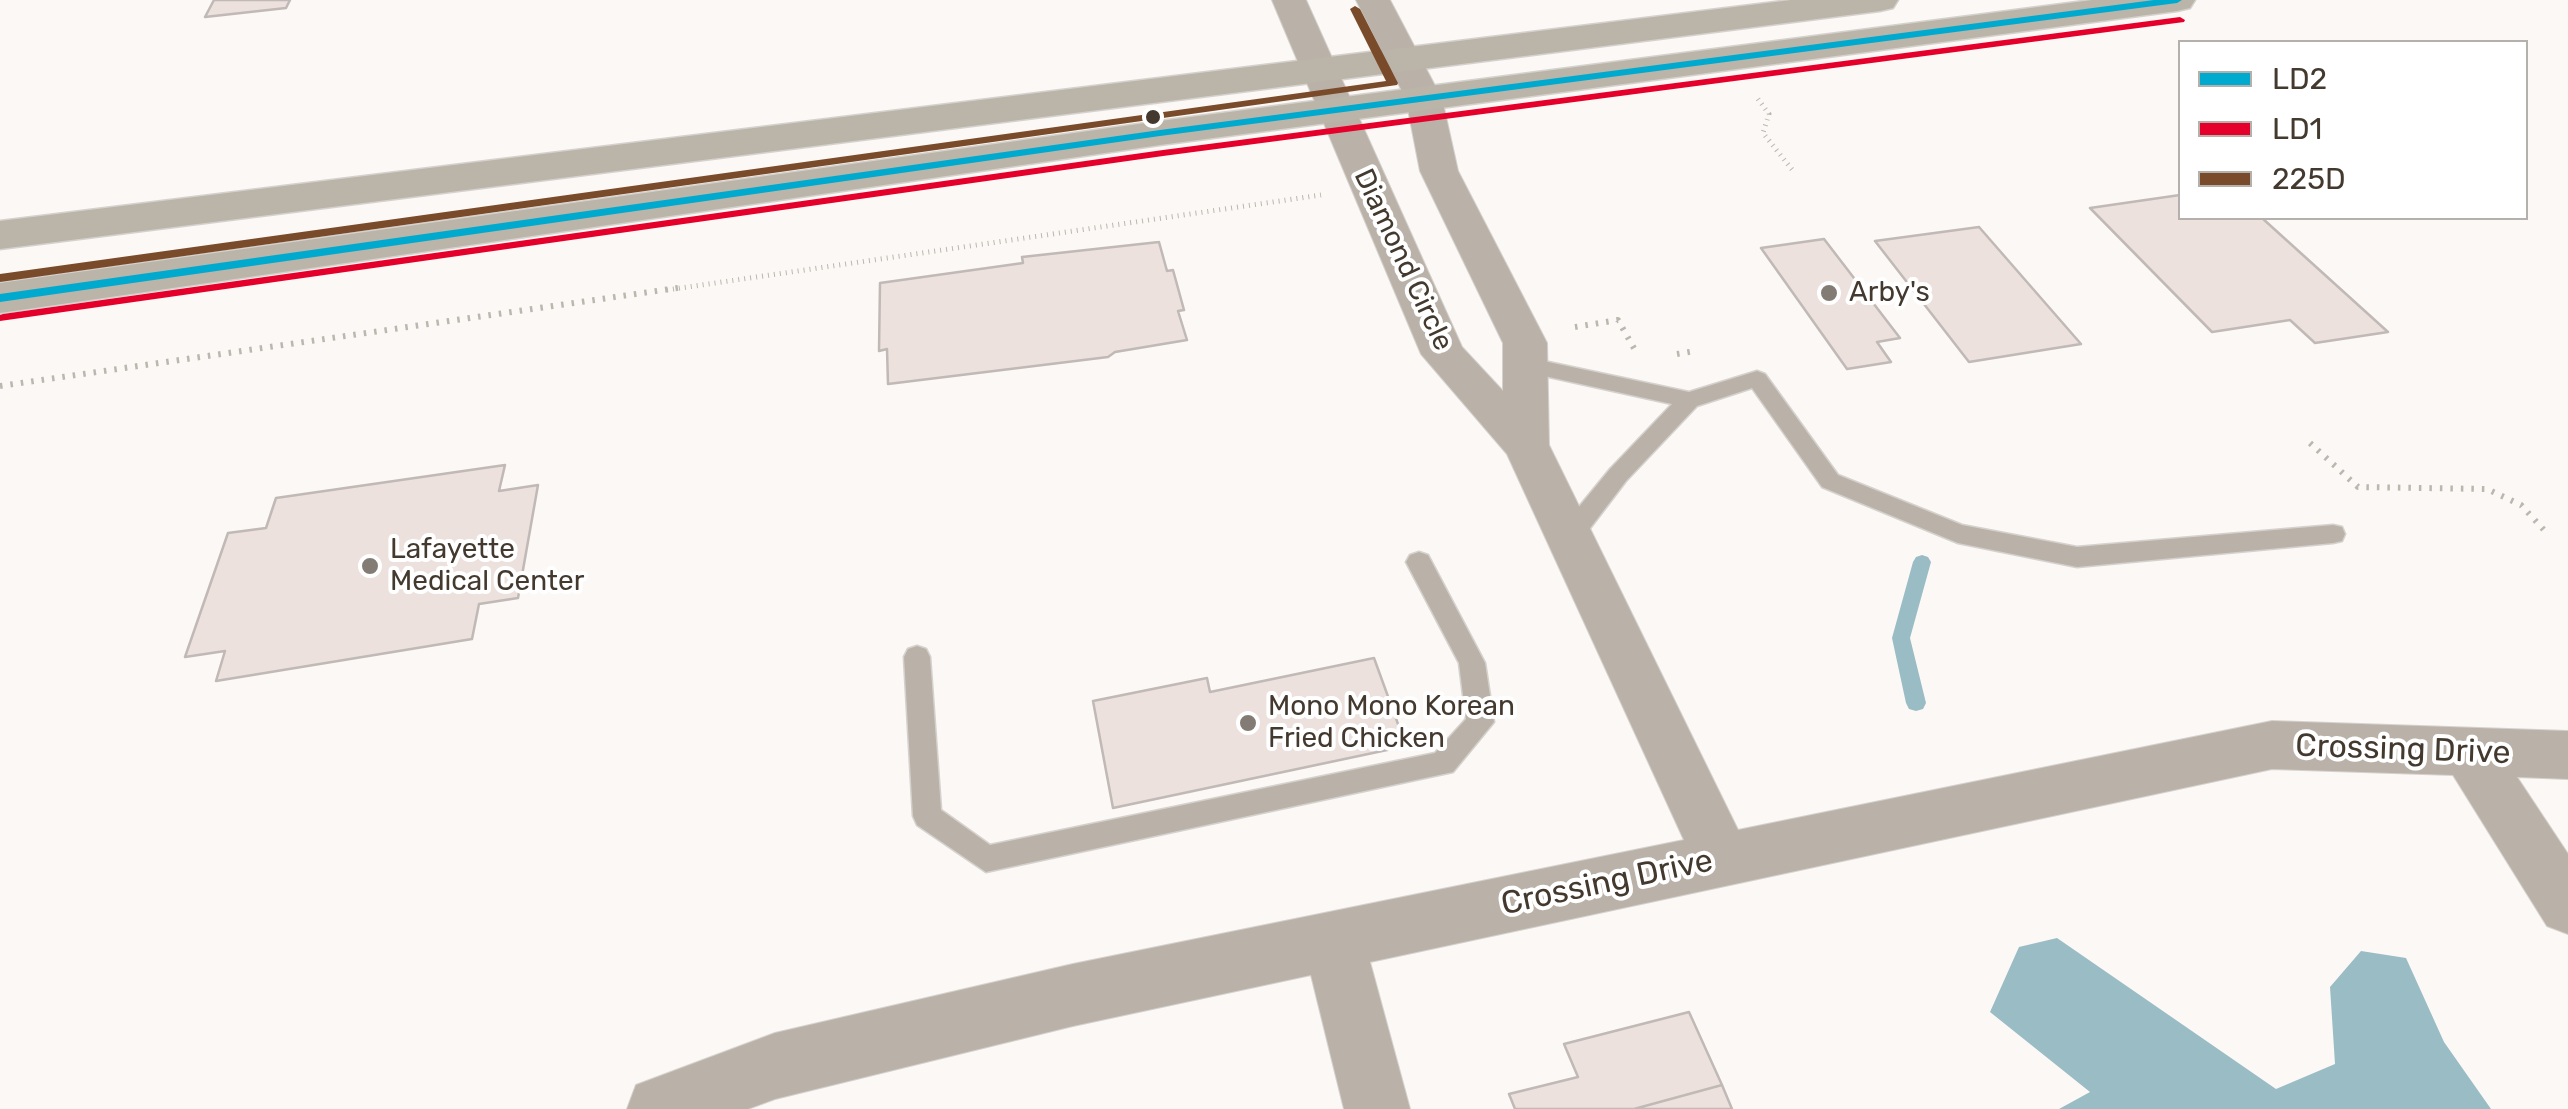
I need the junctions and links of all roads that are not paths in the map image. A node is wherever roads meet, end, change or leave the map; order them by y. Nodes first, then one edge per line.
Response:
1 (1288, 0) edge
2 (1373, 0) edge
3 (1880, 0) edge
4 (2176, 0) edge
5 (1405, 61) junction
6 (1327, 91) junction
7 (1424, 99) junction
8 (0, 235) edge
9 (0, 298) edge
10 (1526, 365) junction
11 (1690, 400) junction
12 (1526, 444) junction
13 (2333, 534) dead end
14 (1570, 537) junction
15 (1419, 562) dead end
16 (917, 658) dead end
17 (2470, 752) junction
18 (2568, 755) edge
19 (1722, 859) junction
20 (2568, 906) edge
21 (1334, 942) junction
22 (775, 1088) edge
23 (660, 1109) edge
24 (1377, 1109) edge

1 - 6 street, Diamond Circle
2 - 5 street, Diamond Circle
3 - 5 main road
4 - 7 main road
5 - 6 main road
5 - 7 street, Diamond Circle
6 - 7 main road
6 - 8 main road
6 - 9 main road
6 - 12 street, Diamond Circle
7 - 10 street, Diamond Circle
10 - 11 lane
10 - 12 street, Diamond Circle
11 - 13 lane
11 - 14 lane
12 - 14 street, Diamond Circle
14 - 19 street, Diamond Circle
15 - 16 lane
17 - 18 street, Crossing Drive
17 - 19 street, Crossing Drive
17 - 20 street
19 - 21 street, Crossing Drive
21 - 22 street, Crossing Drive
21 - 24 street
22 - 23 street, Crossing Drive

